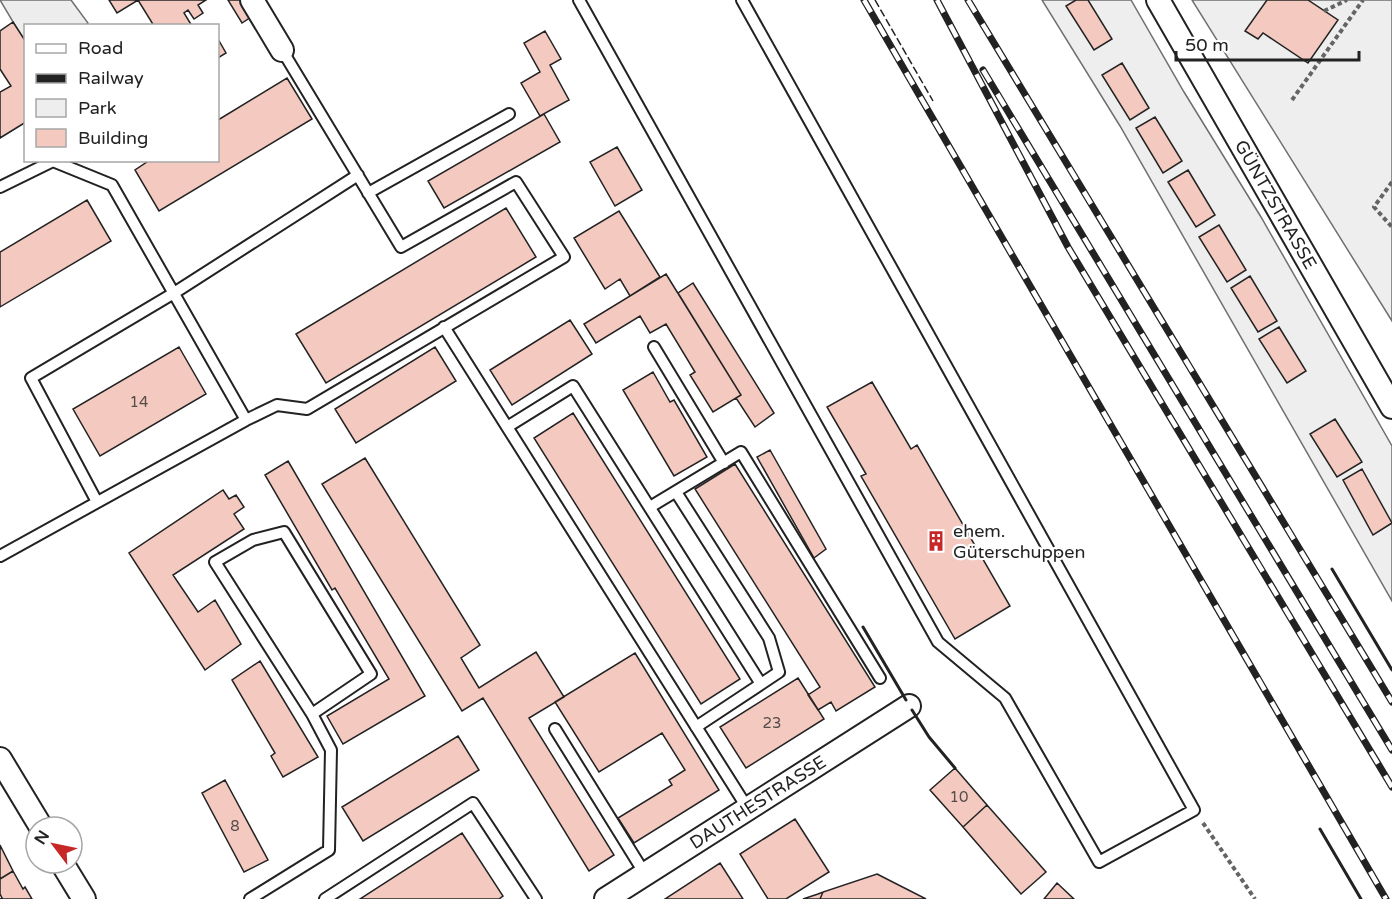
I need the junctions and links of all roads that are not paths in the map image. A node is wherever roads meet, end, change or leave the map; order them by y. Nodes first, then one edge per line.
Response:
1 (252, 0) edge
2 (579, 0) edge
3 (742, 0) edge
4 (1158, 0) edge
5 (282, 50) joint
6 (509, 114) dead end
7 (51, 162) edge
8 (55, 162) edge
9 (358, 175) junction
10 (0, 187) edge
11 (368, 193) junction
12 (174, 293) junction
13 (444, 327) junction
14 (654, 346) dead end
15 (1392, 407) edge
16 (246, 420) junction
17 (507, 427) junction
18 (724, 463) junction
19 (676, 492) junction
20 (97, 502) junction
21 (650, 507) junction
22 (0, 556) edge
23 (879, 678) dead end
24 (761, 684) junction
25 (909, 706) dead end
26 (312, 714) junction
27 (696, 727) junction
28 (555, 729) dead end
29 (0, 759) edge
30 (748, 809) junction
31 (34, 815) edge
32 (645, 874) junction
33 (69, 875) edge
34 (84, 899) edge
35 (250, 899) edge
36 (325, 899) edge
37 (536, 899) edge
38 (606, 899) edge

1 - 5 street
2 - 3 lane
4 - 15 street, GÜNTZSTRASSE
5 - 9 lane
6 - 11 lane
7 - 10 lane
8 - 12 lane
9 - 11 lane
9 - 12 lane
11 - 13 lane
12 - 16 lane
12 - 20 lane
13 - 16 lane
13 - 17 lane
14 - 18 lane
16 - 20 lane
17 - 21 lane
17 - 27 lane
18 - 19 lane
18 - 23 lane
19 - 21 lane
19 - 24 lane
20 - 22 lane
21 - 24 lane
24 - 27 lane
25 - 30 street, DAUTHESTRASSE
26 - 26 lane
26 - 35 lane
27 - 30 lane
28 - 32 lane
29 - 31 street
30 - 32 street, DAUTHESTRASSE
32 - 38 street, DAUTHESTRASSE
33 - 34 street
36 - 37 lane

